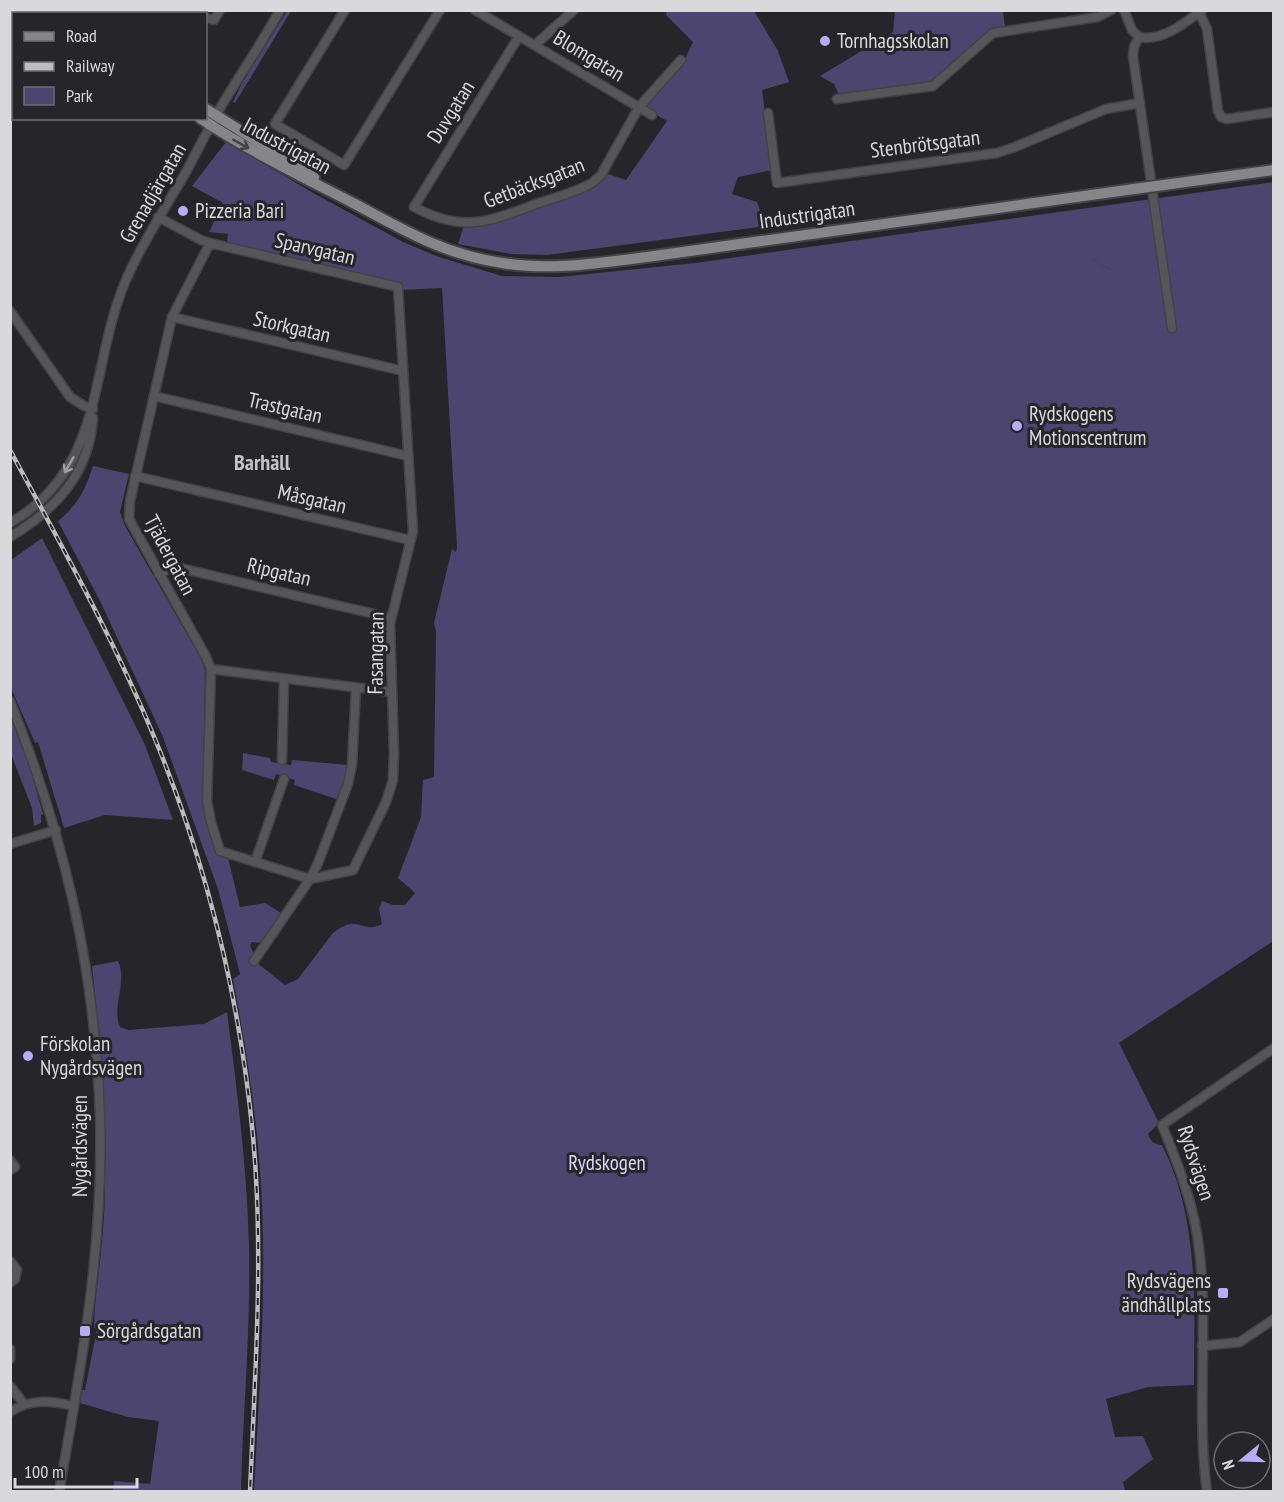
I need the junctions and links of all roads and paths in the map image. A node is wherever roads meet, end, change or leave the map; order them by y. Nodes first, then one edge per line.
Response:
1 (220, 10) edge
2 (280, 10) edge
3 (345, 10) edge
4 (440, 10) edge
5 (475, 10) edge
6 (574, 10) edge
7 (1111, 10) edge
8 (1124, 10) edge
9 (1201, 11) edge
10 (207, 18) edge
11 (519, 36) junction
12 (1139, 37) junction
13 (535, 45) junction
14 (681, 60) dead end
15 (837, 99) dead end
16 (1140, 103) junction
17 (639, 107) junction
18 (207, 112) edge
19 (1274, 112) edge
20 (768, 113) dead end
21 (652, 115) dead end
22 (207, 120) edge
23 (213, 121) junction
24 (1274, 170) edge
25 (414, 207) joint
26 (158, 217) junction
27 (210, 243) junction
28 (398, 287) joint
29 (10, 311) edge
30 (172, 317) junction
31 (1172, 328) dead end
32 (404, 371) junction
33 (154, 396) junction
34 (93, 409) junction
35 (408, 456) junction
36 (135, 476) junction
37 (10, 523) edge
38 (10, 537) edge
39 (410, 540) junction
40 (159, 574) junction
41 (391, 618) junction
42 (211, 669) junction
43 (284, 679) junction
44 (356, 688) junction
45 (392, 692) junction
46 (10, 701) edge
47 (282, 760) dead end
48 (284, 779) dead end
49 (56, 831) junction
50 (10, 844) edge
51 (255, 862) junction
52 (310, 879) junction
53 (254, 961) dead end
54 (1274, 1048) edge
55 (10, 1160) edge
56 (10, 1170) edge
57 (10, 1261) edge
58 (10, 1282) edge
59 (1274, 1318) edge
60 (1202, 1346) junction
61 (10, 1349) edge
62 (10, 1359) edge
63 (10, 1386) edge
64 (24, 1404) junction
65 (74, 1406) junction
66 (10, 1412) edge
67 (59, 1491) edge
68 (1207, 1491) edge

1 - 10 street
2 - 23 street, Grenadjärgatan
3 - 4 street
5 - 11 street, Blomgatan
6 - 13 street
7 - 15 street
8 - 12 street
9 - 12 street
9 - 19 street
11 - 13 street, Blomgatan
11 - 25 street, Duvgatan
12 - 16 street
13 - 17 street, Blomgatan
14 - 17 street, Getbäcksgatan
16 - 20 street, Stenbrötsgatan
16 - 31 street
17 - 21 street, Blomgatan
17 - 25 street, Getbäcksgatan
18 - 23 main road, Industrigatan
22 - 23 main road, Industrigatan
23 - 24 main road, Industrigatan, bridge
23 - 26 street, Grenadjärgatan
26 - 27 street, Sparvgatan
26 - 34 street, Grenadjärgatan
27 - 28 street, Sparvgatan
27 - 30 street, Tjädergatan
28 - 32 street, Fasangatan
29 - 34 street
30 - 32 street, Storkgatan
30 - 33 street, Tjädergatan
32 - 35 street, Fasangatan
33 - 35 street, Trastgatan
33 - 36 street, Tjädergatan
34 -> 37 street, Grenadjärgatan
34 - 38 street, Grenadjärgatan
35 - 39 street, Fasangatan
36 - 39 street, Måsgatan
36 - 40 street, Tjädergatan
39 - 41 street, Fasangatan
40 - 41 street, Ripgatan
40 - 42 street, Tjädergatan
41 - 45 street, Fasangatan
42 - 43 street
42 - 51 street, Tjädergatan
43 - 44 street
43 - 47 street
44 - 45 street
44 - 52 street
45 - 52 street, Fasangatan
46 - 49 street, Nygårdsvägen
48 - 51 street
49 - 50 street
49 - 65 street, Nygårdsvägen
51 - 52 street, Tjädergatan
52 - 53 street
54 - 60 street, Rydsvägen
55 - 56 street
57 - 58 street
59 - 60 street
60 - 68 street, Rydsvägen
61 - 62 street
63 - 64 street
64 - 65 street
64 - 66 street
65 - 67 street, Nygårdsvägen

